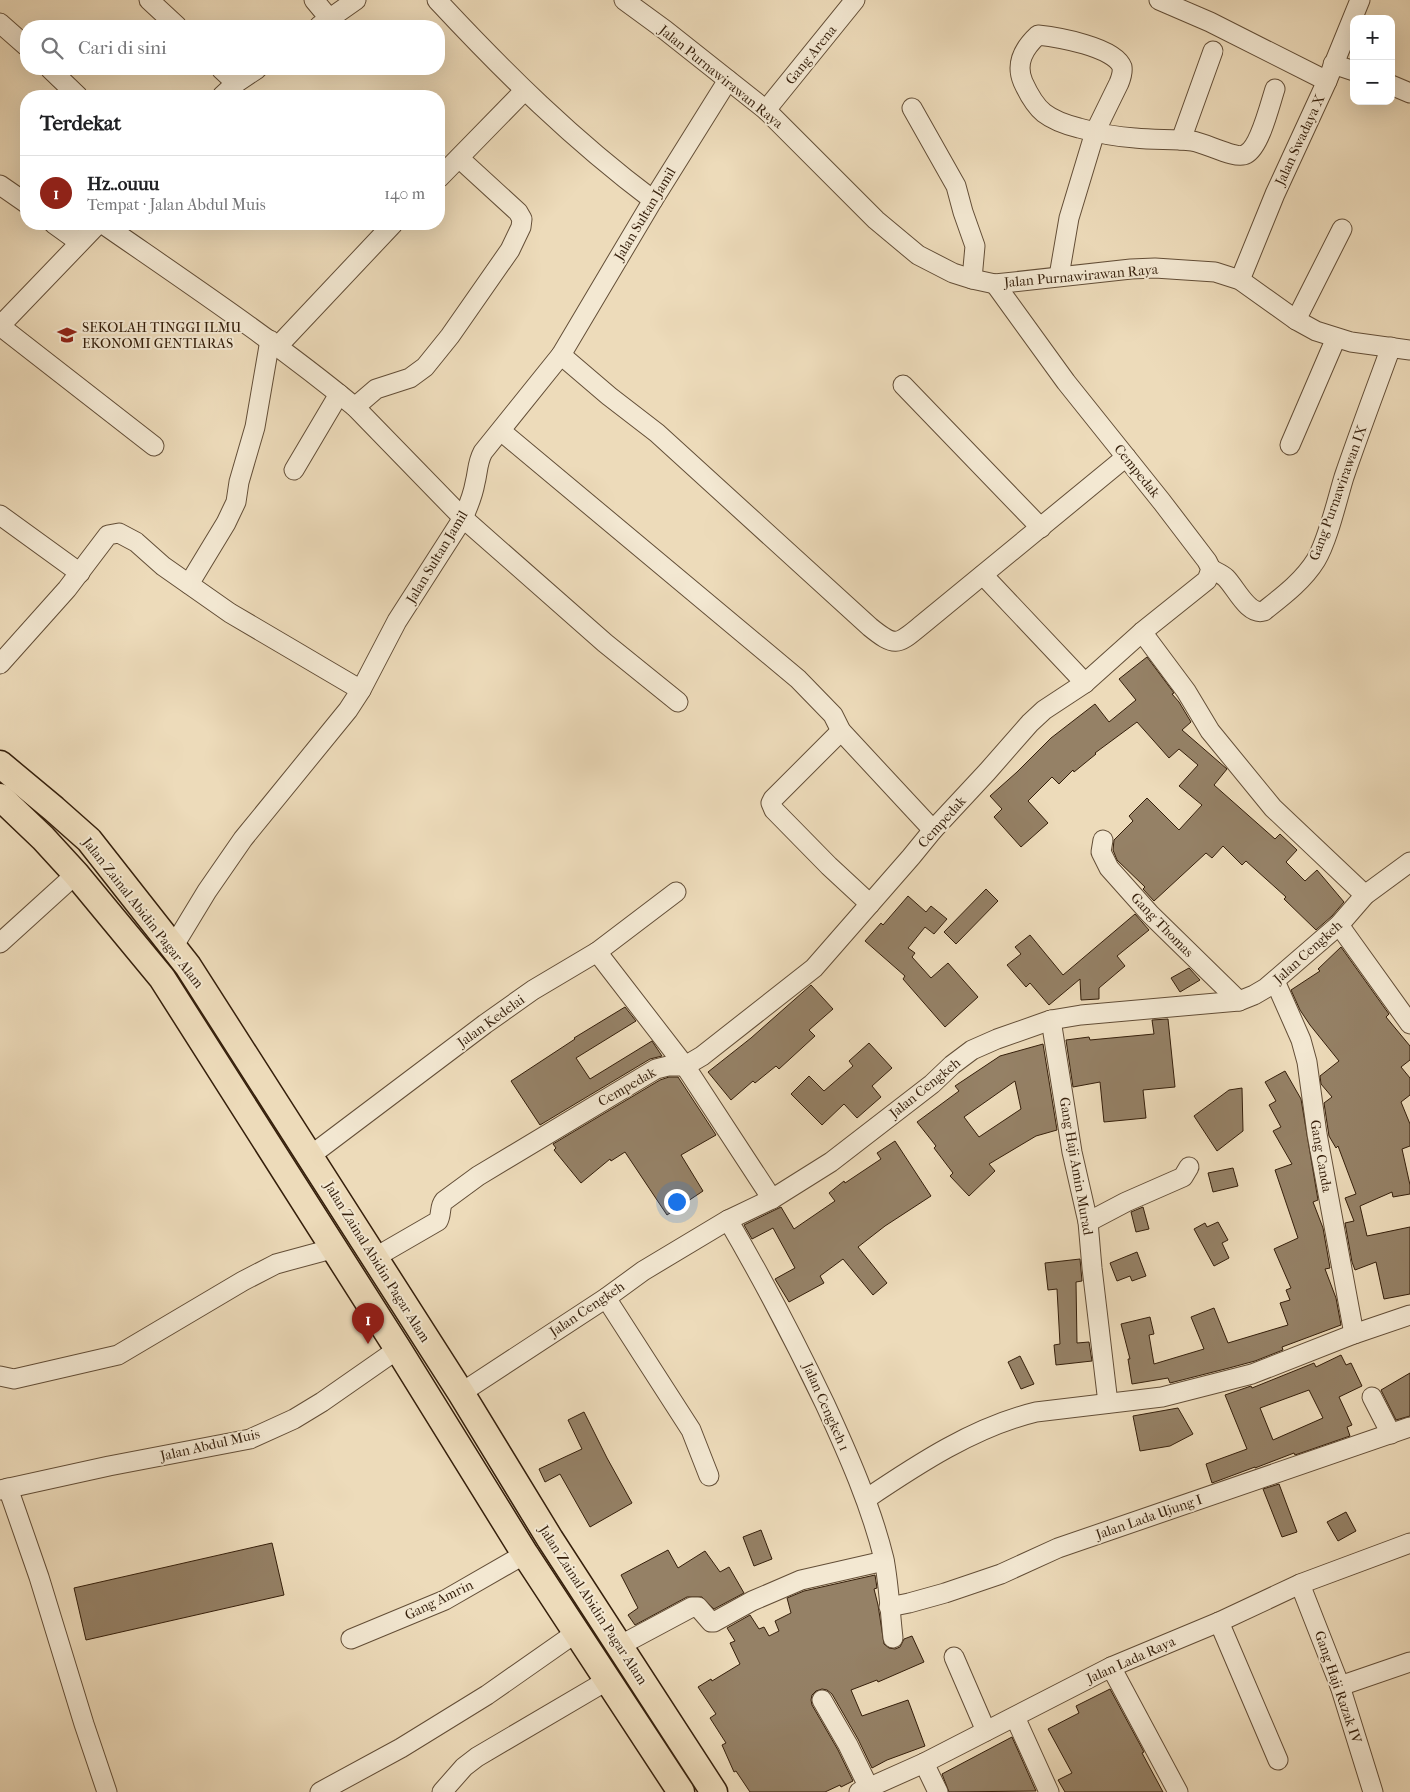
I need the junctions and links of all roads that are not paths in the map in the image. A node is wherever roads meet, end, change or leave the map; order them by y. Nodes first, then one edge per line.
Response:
1 (149, 0) edge
2 (314, 0) edge
3 (356, 0) edge
4 (437, 0) edge
5 (624, 0) edge
6 (856, 0) edge
7 (1360, 0) edge
8 (1168, 2) edge
9 (171, 20) edge
10 (323, 20) edge
11 (327, 20) edge
12 (0, 23) edge
13 (20, 41) edge
14 (1213, 51) dead end
15 (1350, 71) edge
16 (1330, 72) junction
17 (56, 75) edge
18 (228, 75) edge
19 (247, 75) edge
20 (728, 80) junction
21 (236, 82) junction
22 (1395, 87) edge
23 (1276, 89) dead end
24 (72, 90) edge
25 (228, 90) edge
26 (524, 91) junction
27 (1410, 93) edge
28 (912, 108) dead end
29 (766, 110) junction
30 (1095, 132) junction
31 (1181, 140) junction
32 (459, 158) junction
33 (445, 172) edge
34 (0, 184) edge
35 (20, 199) edge
36 (653, 200) junction
37 (1342, 229) dead end
38 (62, 230) edge
39 (92, 230) edge
40 (112, 230) edge
41 (387, 230) edge
42 (79, 242) junction
43 (1059, 276) junction
44 (972, 279) junction
45 (1240, 280) junction
46 (995, 284) junction
47 (1296, 320) junction
48 (0, 326) edge
49 (1336, 338) junction
50 (274, 343) junction
51 (1391, 347) junction
52 (1410, 350) edge
53 (562, 355) junction
54 (903, 385) dead end
55 (340, 394) junction
56 (355, 407) junction
57 (500, 431) junction
58 (1290, 445) dead end
59 (154, 446) dead end
60 (1126, 457) junction
61 (294, 470) dead end
62 (0, 515) edge
63 (463, 518) junction
64 (1041, 528) junction
65 (1211, 569) junction
66 (80, 572) junction
67 (983, 575) junction
68 (188, 584) junction
69 (1142, 632) junction
70 (0, 664) edge
71 (1085, 683) junction
72 (361, 690) junction
73 (678, 702) dead end
74 (841, 731) junction
75 (0, 764) edge
76 (0, 797) edge
77 (932, 830) junction
78 (1103, 840) dead end
79 (1410, 862) edge
80 (76, 874) junction
81 (676, 892) dead end
82 (1365, 895) junction
83 (870, 904) junction
84 (1339, 925) junction
85 (0, 943) edge
86 (173, 947) junction
87 (597, 952) junction
88 (1275, 981) junction
89 (1239, 1001) junction
90 (1051, 1020) junction
91 (1410, 1024) edge
92 (685, 1066) junction
93 (310, 1156) junction
94 (1189, 1167) dead end
95 (772, 1199) junction
96 (728, 1220) junction
97 (1088, 1222) junction
98 (335, 1248) junction
99 (374, 1258) junction
100 (606, 1298) junction
101 (1410, 1315) edge
102 (1354, 1334) junction
103 (398, 1349) junction
104 (0, 1376) edge
105 (461, 1393) junction
106 (1372, 1397) dead end
107 (1108, 1403) junction
108 (1410, 1427) edge
109 (1391, 1434) junction
110 (709, 1476) dead end
111 (4, 1489) edge
112 (866, 1499) junction
113 (550, 1539) junction
114 (1410, 1543) edge
115 (525, 1554) junction
116 (884, 1561) junction
117 (570, 1570) junction
118 (545, 1584) junction
119 (1300, 1584) junction
120 (889, 1607) junction
121 (1219, 1622) junction
122 (577, 1632) junction
123 (893, 1638) dead end
124 (351, 1639) dead end
125 (619, 1646) junction
126 (954, 1657) dead end
127 (1410, 1662) edge
128 (1111, 1667) junction
129 (608, 1680) junction
130 (1340, 1686) junction
131 (822, 1700) dead end
132 (1015, 1717) junction
133 (986, 1731) junction
134 (1278, 1760) dead end
135 (924, 1763) junction
136 (344, 1787) edge
137 (864, 1790) edge
138 (107, 1792) edge
139 (320, 1792) edge
140 (442, 1792) edge
141 (681, 1792) edge
142 (714, 1792) edge
143 (938, 1792) edge
144 (1049, 1792) edge
145 (1178, 1792) edge
146 (1373, 1792) edge

1 - 9 street
2 - 10 street
3 - 11 street
4 - 26 street
5 - 20 street, Jalan Purnawirawan Raya
6 - 29 street, Gang Arena
7 - 16 street, Jalan Swadaya X
8 - 16 street
12 - 13 street
14 - 31 street
15 - 16 street
16 - 45 street, Jalan Swadaya X
17 - 24 street
18 - 21 street
19 - 21 street
20 - 29 street, Jalan Purnawirawan Raya
20 - 36 street, Jalan Sultan Jamil
21 - 25 street
22 - 27 street
23 - 31 street
26 - 32 street
26 - 36 street
28 - 44 street
29 - 44 street, Jalan Purnawirawan Raya
30 - 30 street
30 - 31 street
30 - 43 street
32 - 33 street
32 - 56 street
34 - 35 street
36 - 53 street, Jalan Sultan Jamil
37 - 47 street
38 - 42 street
39 - 42 street
40 - 50 street
41 - 50 street
42 - 48 street
43 - 45 street, Jalan Purnawirawan Raya
43 - 46 street, Jalan Purnawirawan Raya
44 - 46 street, Jalan Purnawirawan Raya
45 - 47 street, Jalan Purnawirawan Raya
46 - 60 street, Cempedak
47 - 49 street, Jalan Purnawirawan Raya
48 - 59 street
49 - 51 street, Jalan Purnawirawan Raya
49 - 58 street
50 - 55 street
50 - 68 street
51 - 52 street, Jalan Purnawirawan Raya
51 - 65 street, Gang Purnawirawan IX
53 - 57 street, Jalan Sultan Jamil
53 - 67 street
54 - 64 street
55 - 56 street
55 - 61 street
56 - 63 street
57 - 63 street, Jalan Sultan Jamil
57 - 74 street
60 - 64 street
60 - 65 street, Cempedak
62 - 66 street
63 - 72 street, Jalan Sultan Jamil
63 - 73 street
64 - 67 street
65 - 69 street, Cempedak
66 - 68 street
66 - 70 street
67 - 71 street
68 - 72 street
69 - 71 street, Cempedak
69 - 82 street
71 - 77 street, Cempedak
72 - 86 street, Jalan Sultan Jamil
74 - 77 street
74 - 83 street
75 - 86 highway, Jalan Zainal Abidin Pagar Alam
76 - 80 highway, Jalan Zainal Abidin Pagar Alam
77 - 83 street, Cempedak
78 - 89 street, Gang Thomas
79 - 82 street, Jalan Cengkeh
80 - 85 street
80 - 98 highway, Jalan Zainal Abidin Pagar Alam
81 - 87 street, Jalan Kedelai
82 - 84 street, Jalan Cengkeh
83 - 92 street, Cempedak
84 - 88 street, Jalan Cengkeh
84 - 91 street
86 - 93 highway, Jalan Zainal Abidin Pagar Alam
87 - 92 street
87 - 93 street, Jalan Kedelai
88 - 89 street, Jalan Cengkeh
88 - 102 street, Gang Canda
89 - 90 street, Jalan Cengkeh
90 - 95 street, Jalan Cengkeh
90 - 97 street, Gang Haji Amin Murad
92 - 95 street
92 - 99 street, Cempedak
93 - 99 highway, Jalan Zainal Abidin Pagar Alam
94 - 97 street
95 - 96 street, Jalan Cengkeh
96 - 100 street, Jalan Cengkeh
96 - 112 street, Jalan Cengkeh 1
97 - 107 street, Gang Haji Amin Murad
98 - 103 highway, Jalan Zainal Abidin Pagar Alam
98 - 104 street
99 - 105 highway, Jalan Zainal Abidin Pagar Alam
100 - 105 street, Jalan Cengkeh
100 - 110 street
101 - 102 street
102 - 107 street
103 - 111 street, Jalan Abdul Muis
103 - 115 highway, Jalan Zainal Abidin Pagar Alam
105 - 113 highway, Jalan Zainal Abidin Pagar Alam
106 - 109 street
107 - 112 street
108 - 109 street, Jalan Lada Ujung I
109 - 120 street, Jalan Lada Ujung I
111 - 138 street
112 - 116 street, Jalan Cengkeh 1
113 - 115 highway
113 - 117 highway, Jalan Zainal Abidin Pagar Alam
114 - 119 street, Jalan Lada Raya
115 - 118 highway, Jalan Zainal Abidin Pagar Alam
115 - 124 street, Gang Amrin
116 - 120 street, Jalan Cengkeh 1
116 - 125 street
117 - 118 highway
117 - 125 highway, Jalan Zainal Abidin Pagar Alam
118 - 122 highway, Jalan Zainal Abidin Pagar Alam
119 - 121 street, Jalan Lada Raya
119 - 130 street, Gang Haji Razak IV
120 - 123 street, Jalan Cengkeh 1
121 - 128 street, Jalan Lada Raya
121 - 134 street
122 - 129 highway, Jalan Zainal Abidin Pagar Alam
122 - 136 street
125 - 142 highway, Jalan Zainal Abidin Pagar Alam
126 - 133 street
127 - 130 street
128 - 132 street, Jalan Lada Raya
128 - 145 street
129 - 140 street
129 - 141 highway, Jalan Zainal Abidin Pagar Alam
130 - 146 street, Gang Haji Razak IV
131 - 137 street
132 - 133 street, Jalan Lada Raya
132 - 144 street
133 - 135 street, Jalan Lada Raya
135 - 137 street, Jalan Lada Raya
135 - 143 street
136 - 139 street

